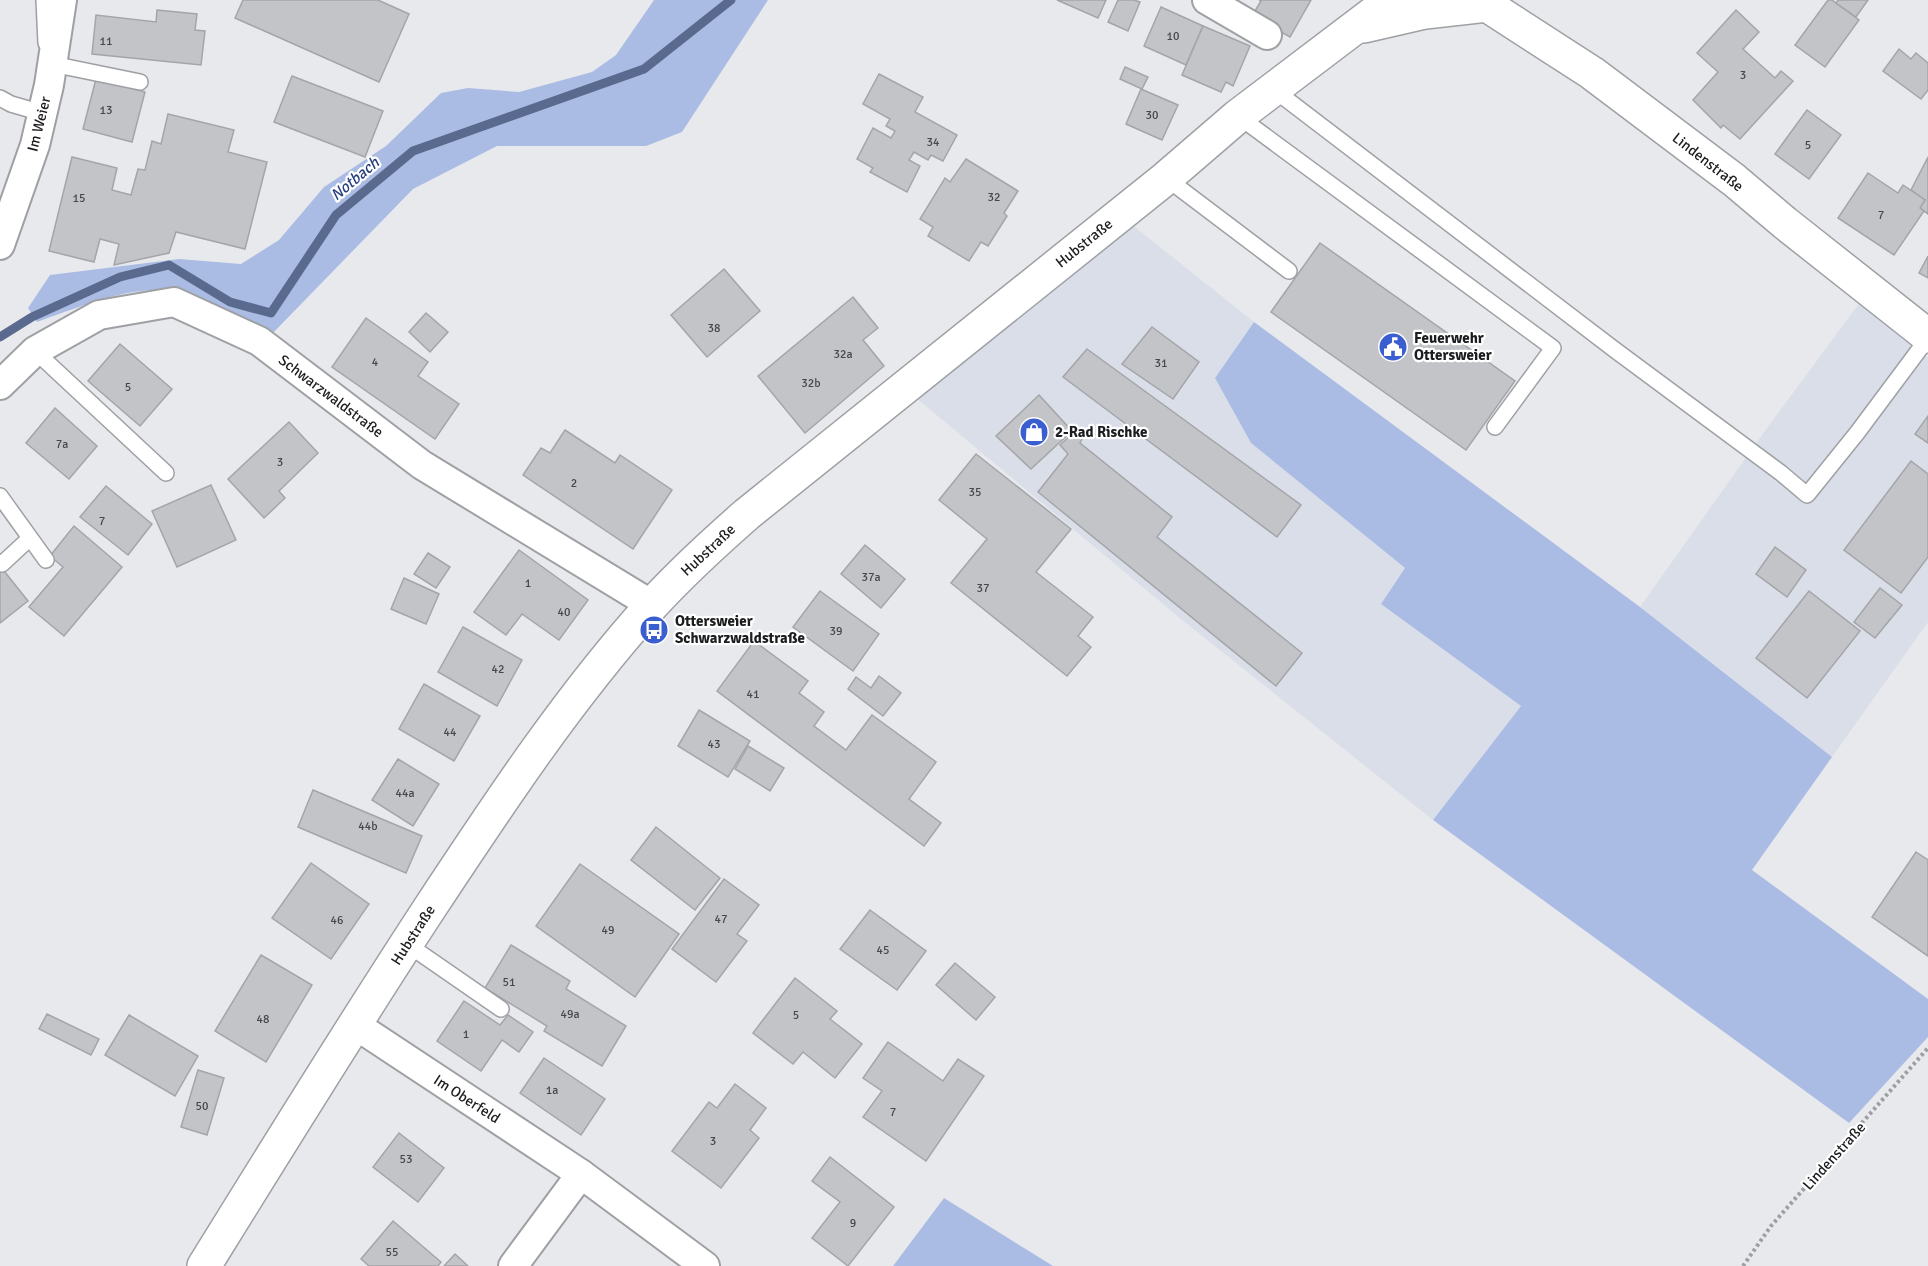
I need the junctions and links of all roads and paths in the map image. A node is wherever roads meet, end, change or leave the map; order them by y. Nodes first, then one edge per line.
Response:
1 (44, 0) edge
2 (62, 0) edge
3 (1207, 0) edge
4 (1390, 0) edge
5 (1483, 3) edge
6 (1356, 27) junction
7 (1267, 35) dead end
8 (51, 74) junction
9 (140, 82) dead end
10 (1273, 89) junction
11 (0, 98) edge
12 (42, 113) junction
13 (1238, 116) junction
14 (1166, 178) junction
15 (0, 245) edge
16 (1289, 271) dead end
17 (1928, 337) edge
18 (35, 351) junction
19 (4, 370) edge
20 (1495, 427) dead end
21 (166, 472) dead end
22 (0, 496) edge
23 (30, 538) junction
24 (46, 560) dead end
25 (2, 564) dead end
26 (652, 605) junction
27 (407, 944) junction
28 (501, 1009) dead end
29 (354, 1024) junction
30 (1928, 1048) edge
31 (581, 1174) junction
32 (204, 1266) edge
33 (513, 1266) edge
34 (705, 1266) edge
35 (1743, 1266) edge

1 - 8 lane
2 - 8 street, Im Weier
3 - 7 street
4 - 6 main road, Hubstraße
5 - 6 main road
5 - 17 main road, Lindenstraße
6 - 10 main road, Hubstraße
8 - 9 lane
8 - 12 street, Im Weier
10 - 13 main road, Hubstraße
10 - 17 lane
11 - 12 lane
12 - 15 street, Im Weier
13 - 14 main road, Hubstraße
13 - 20 lane
14 - 16 lane
14 - 26 main road, Hubstraße
18 - 19 street, Schwarzwaldstraße
18 - 21 lane
18 - 26 street, Schwarzwaldstraße
22 - 23 lane
23 - 24 lane
23 - 25 lane
26 - 27 main road, Hubstraße
27 - 28 lane
27 - 29 main road, Hubstraße
29 - 31 street, Im Oberfeld
29 - 32 main road, Hubstraße
30 - 35 path, Lindenstraße
31 - 33 street
31 - 34 street, Im Oberfeld

